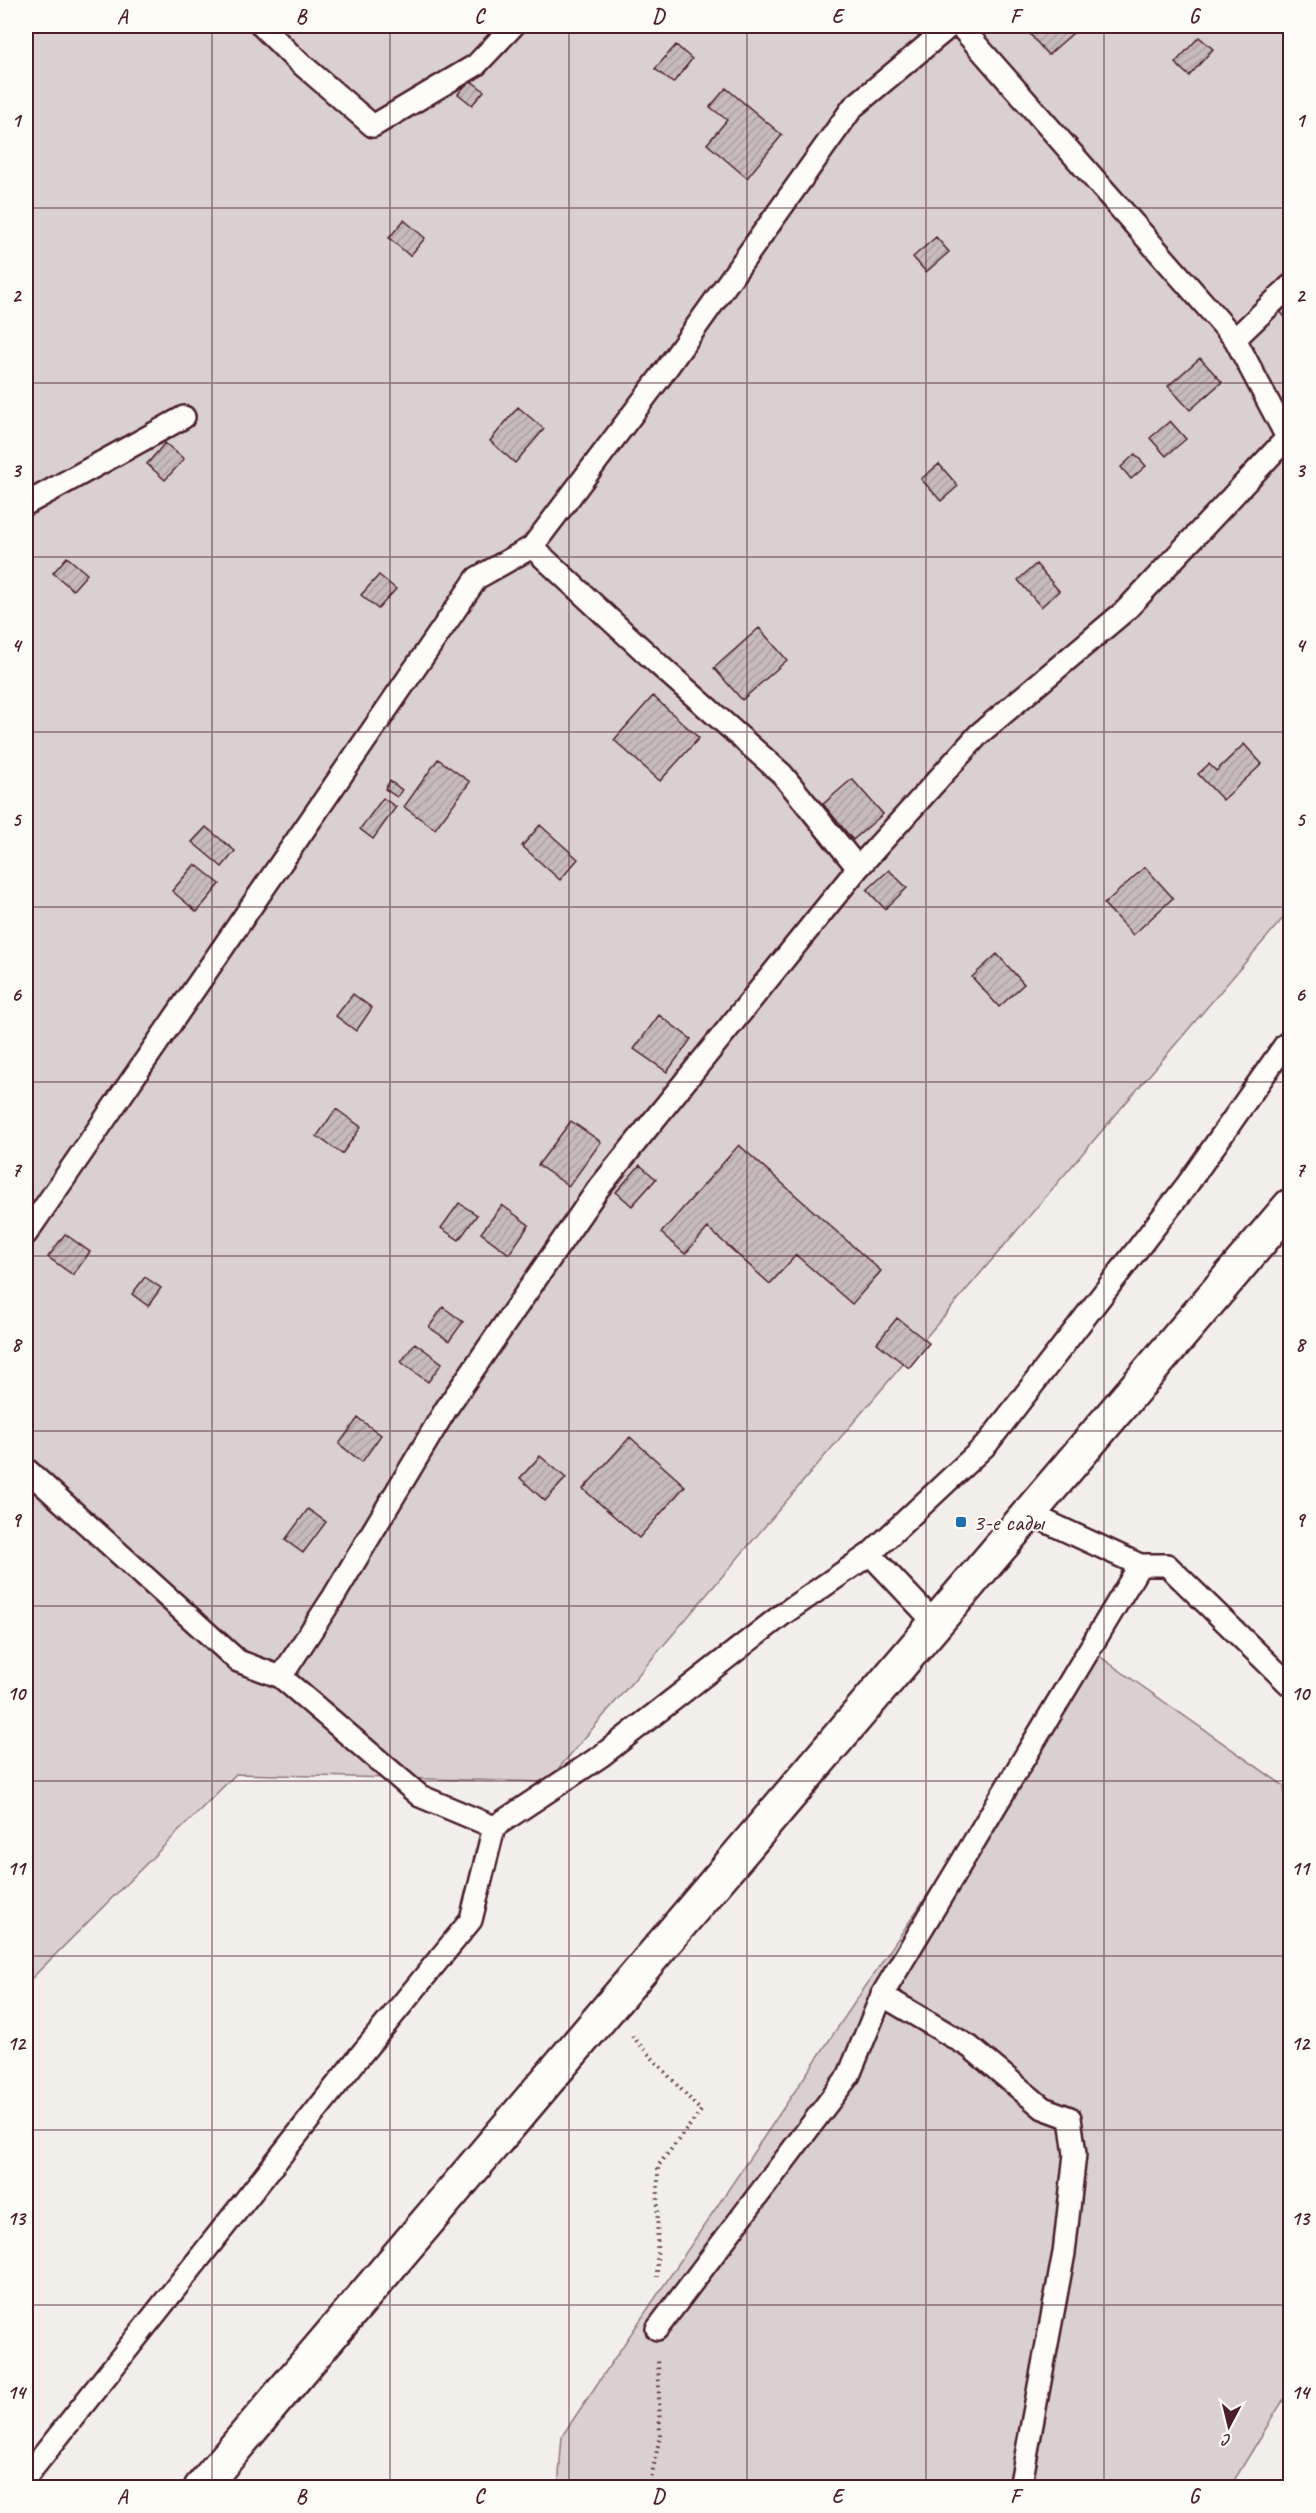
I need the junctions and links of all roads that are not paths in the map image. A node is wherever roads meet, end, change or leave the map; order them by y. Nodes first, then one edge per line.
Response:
1 (262, 26) edge
2 (513, 26) edge
3 (950, 26) edge
4 (960, 26) edge
5 (1290, 286) edge
6 (1235, 339) junction
7 (184, 417) dead end
8 (1289, 440) edge
9 (26, 504) edge
10 (532, 547) junction
11 (858, 868) junction
12 (1290, 1041) edge
13 (1290, 1206) edge
14 (26, 1234) edge
15 (26, 1468) edge
16 (1030, 1514) junction
17 (870, 1554) junction
18 (1140, 1565) junction
19 (935, 1623) junction
20 (281, 1677) junction
21 (1290, 1685) edge
22 (494, 1827) junction
23 (882, 1995) junction
24 (657, 2329) road end
25 (26, 2477) edge
26 (201, 2487) edge
27 (1020, 2487) edge

1 - 2 lane
3 - 10 lane
4 - 6 lane
5 - 6 lane
6 - 8 lane
7 - 9 lane
8 - 11 lane
10 - 11 lane
10 - 14 lane
11 - 20 lane
12 - 17 lane
13 - 16 street
15 - 20 lane
16 - 18 lane
16 - 19 street
17 - 19 lane
17 - 22 lane
18 - 21 lane
18 - 23 lane
19 - 26 street
20 - 22 lane
22 - 25 lane
23 - 24 lane
23 - 27 lane

